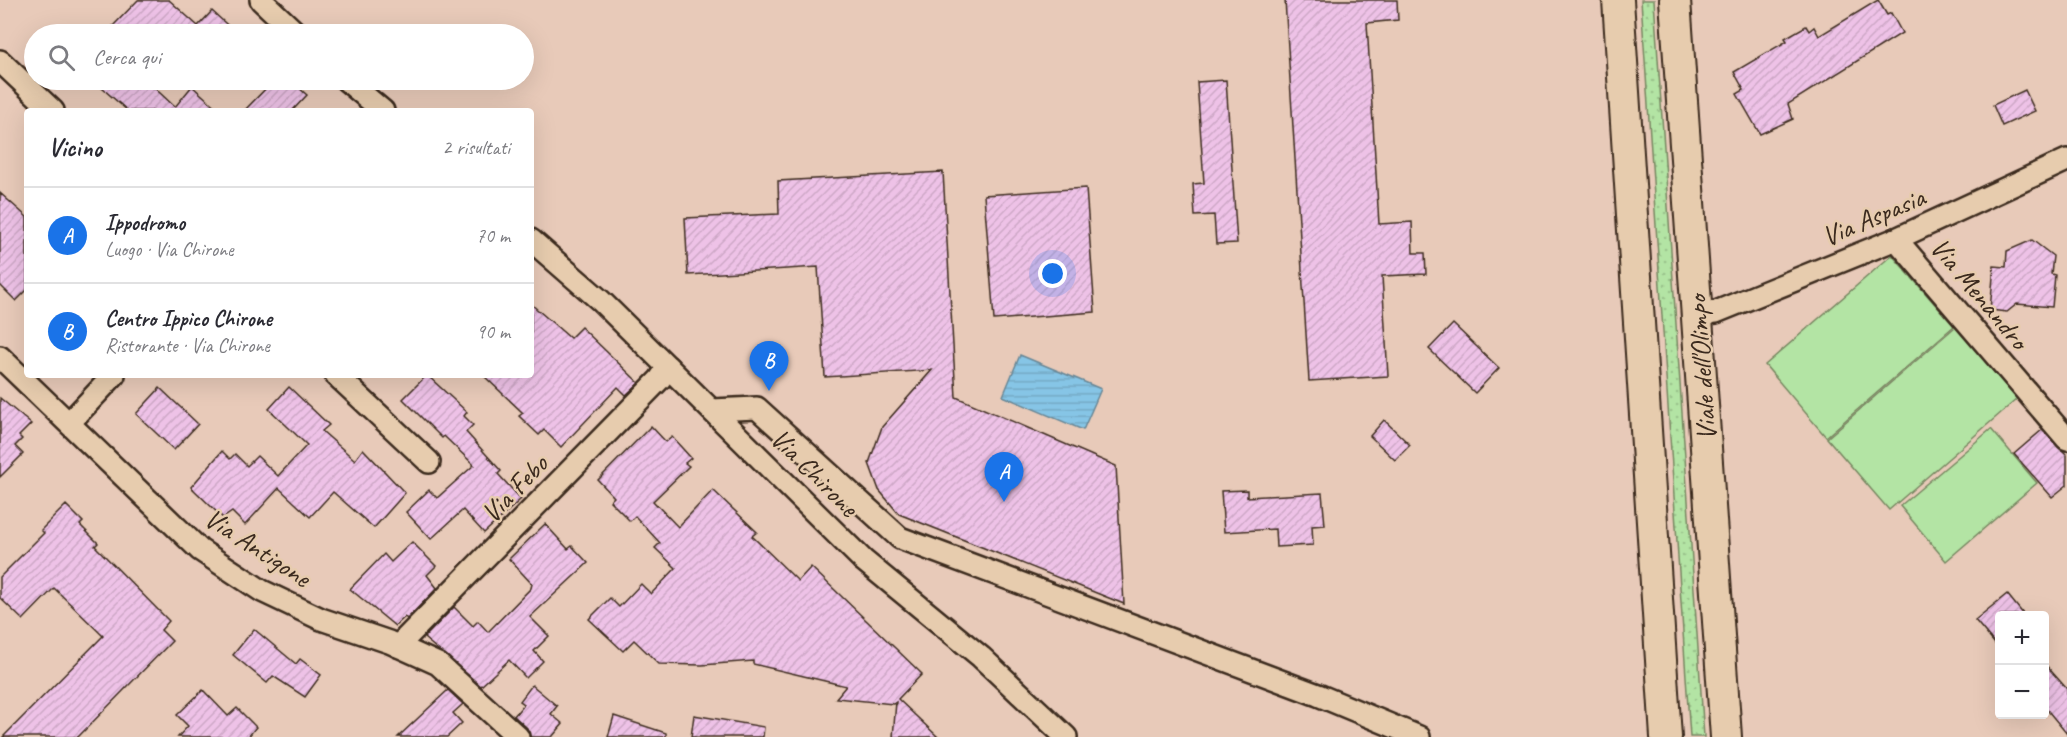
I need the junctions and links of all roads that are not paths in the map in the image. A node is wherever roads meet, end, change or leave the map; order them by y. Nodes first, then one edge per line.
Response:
1 (261, 0) edge
2 (1618, 0) edge
3 (1676, 0) edge
4 (286, 24) edge
5 (0, 61) edge
6 (24, 84) edge
7 (31, 90) edge
8 (355, 90) edge
9 (50, 108) edge
10 (372, 108) edge
11 (2067, 160) edge
12 (1896, 238) junction
13 (534, 243) edge
14 (1697, 314) junction
15 (0, 357) edge
16 (668, 367) junction
17 (111, 378) edge
18 (339, 378) edge
19 (712, 410) junction
20 (69, 423) junction
21 (2067, 439) edge
22 (429, 462) dead end
23 (398, 646) junction
24 (518, 737) edge
25 (1066, 737) edge
26 (1419, 737) edge
27 (1666, 737) edge
28 (1726, 737) edge

1 - 4 street
2 - 27 street, Viale dell'Olimpo
3 - 14 street, Viale dell'Olimpo
5 - 6 street
7 - 9 street
8 - 10 street
11 - 12 street, Via Aspasia
12 - 14 street, Via Aspasia
12 - 21 street, Via Menandro
13 - 16 street, Via Chirone
14 - 28 street, Viale dell'Olimpo
15 - 20 street, Via Antigone
16 - 19 street, Via Chirone
16 - 23 street, Via Febo
17 - 20 street
18 - 22 street
19 - 25 street, Via Chirone
19 - 26 street
20 - 23 street, Via Antigone
23 - 24 street, Via Antigone

